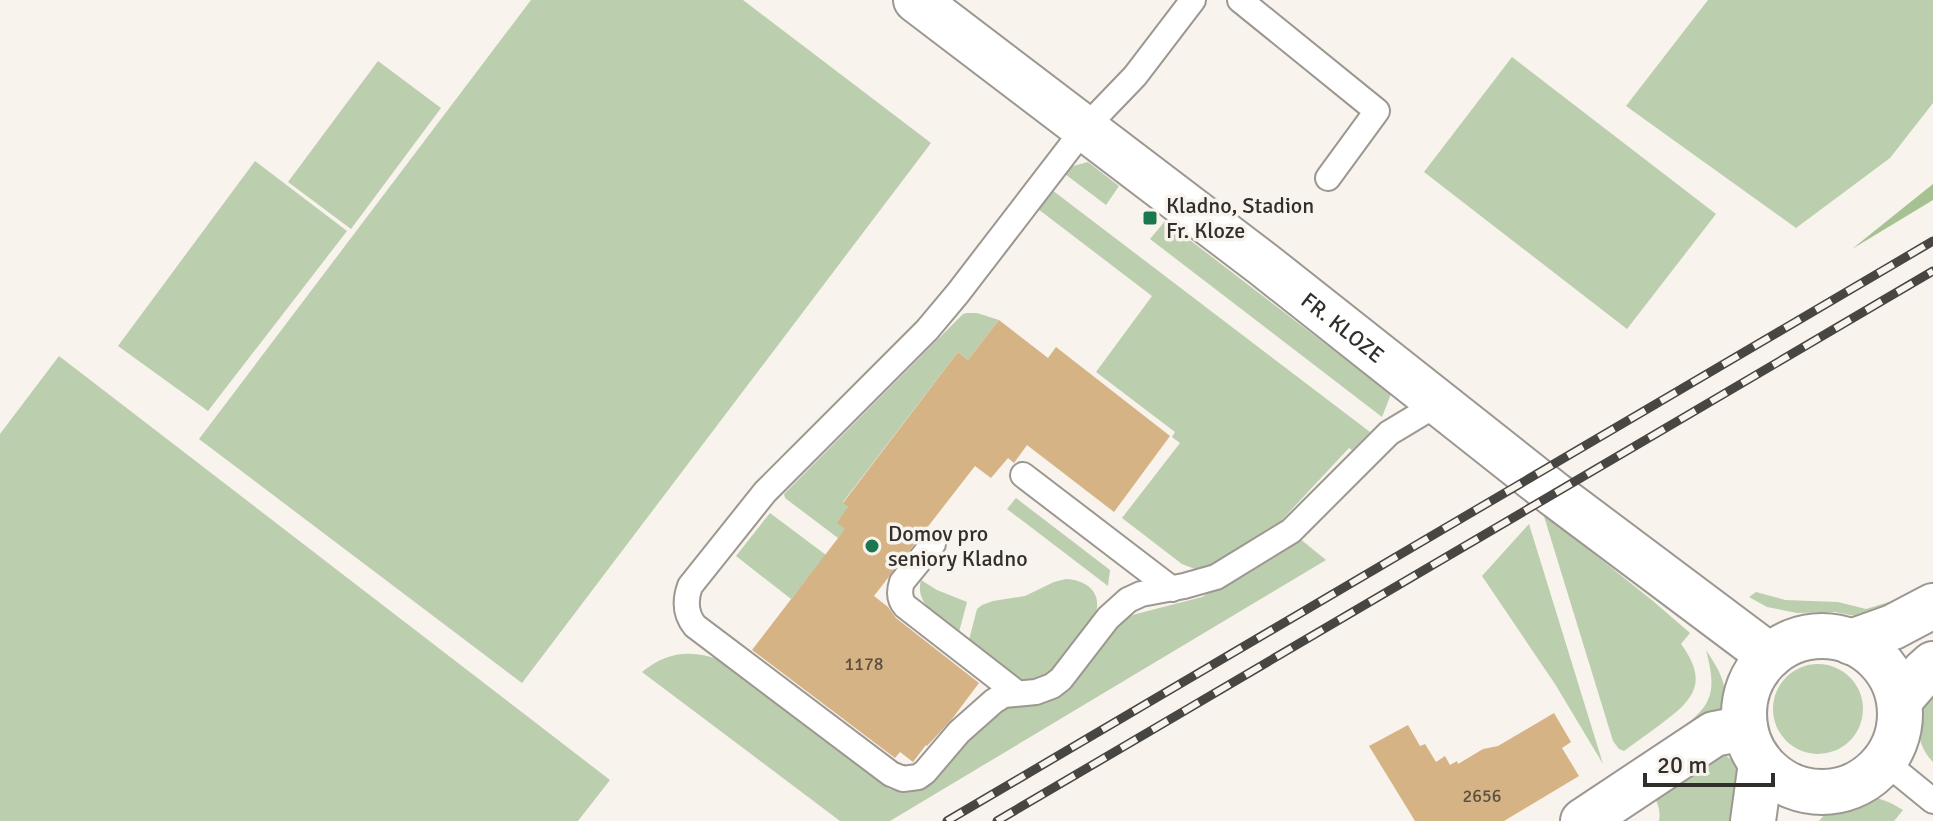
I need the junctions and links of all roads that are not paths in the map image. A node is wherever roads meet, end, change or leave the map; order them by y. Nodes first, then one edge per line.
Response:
1 (916, 0) edge
2 (1193, 0) edge
3 (1240, 0) edge
4 (1084, 129) junction
5 (1328, 178) dead end
6 (1439, 403) junction
7 (1023, 475) dead end
8 (933, 544) dead end
9 (1172, 589) junction
10 (1933, 606) edge
11 (1851, 642) junction
12 (1770, 656) junction
13 (1933, 664) edge
14 (1017, 693) junction
15 (1900, 700) junction
16 (1753, 746) junction
17 (1884, 761) junction
18 (1933, 801) edge
19 (1811, 807) edge
20 (1583, 821) edge
21 (1753, 821) edge

1 - 4 street, FR. KLOZE
2 - 4 lane
3 - 5 lane
4 - 6 street, FR. KLOZE
4 - 14 lane
6 - 9 lane
6 - 12 street, FR. KLOZE
7 - 9 lane
8 - 14 lane
9 - 14 lane
10 - 11 street
11 - 12 street
11 - 15 street
12 - 16 street
13 - 15 street
15 - 17 street
16 - 19 street
16 - 20 street
16 - 21 street
17 - 18 lane
17 - 19 street

